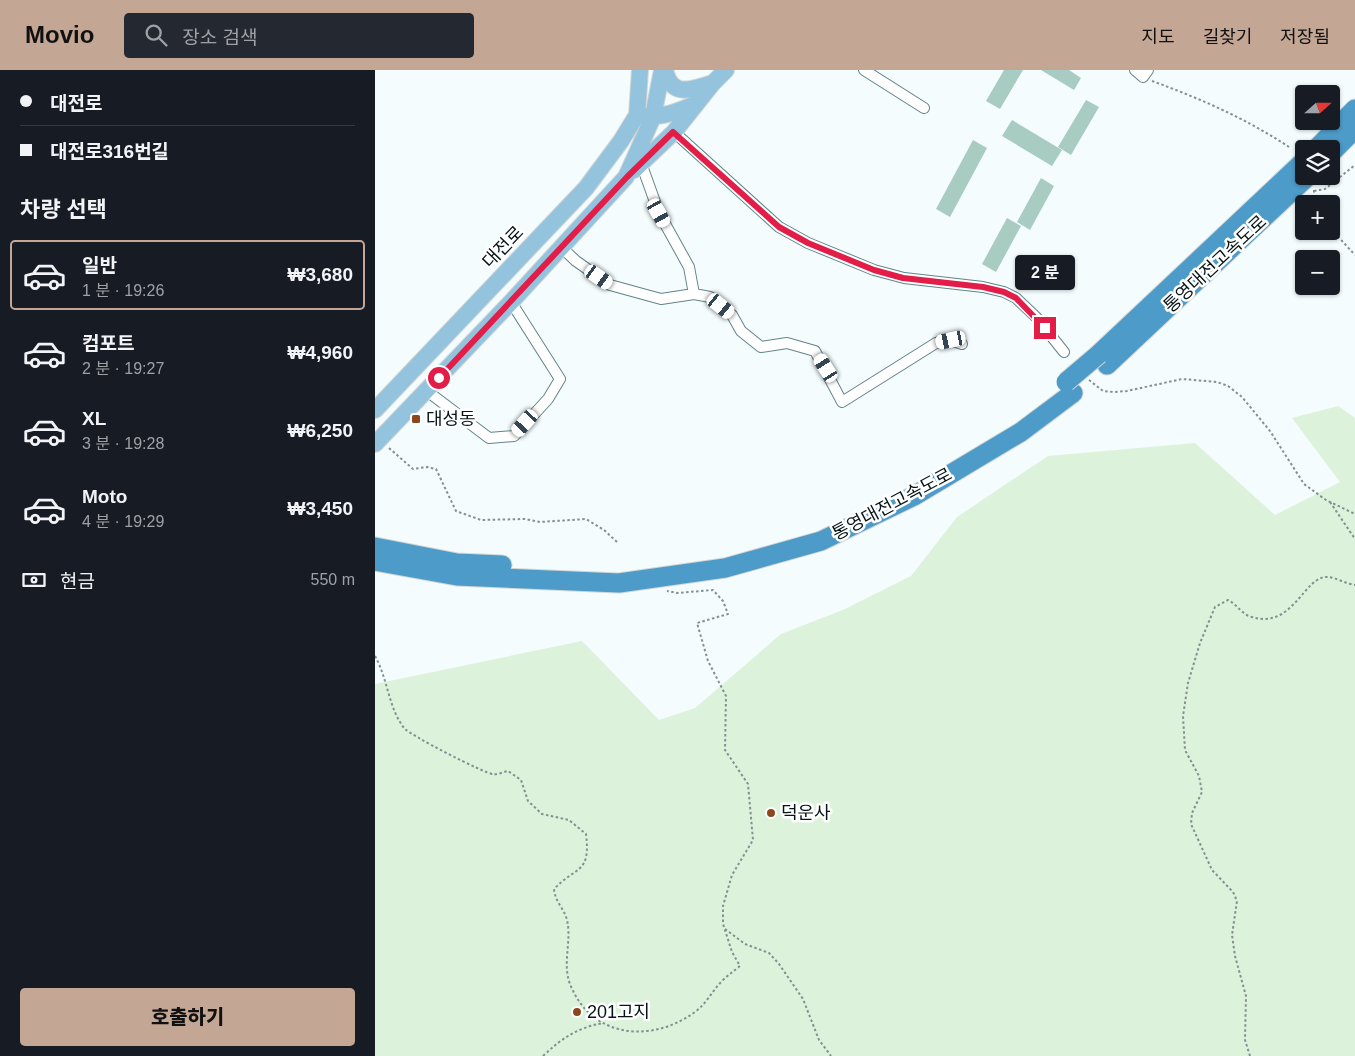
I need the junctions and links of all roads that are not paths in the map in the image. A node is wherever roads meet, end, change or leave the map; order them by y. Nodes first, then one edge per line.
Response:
1 (640, 70) edge
2 (664, 70) edge
3 (726, 70) edge
4 (864, 70) edge
5 (713, 83) junction
6 (697, 103) junction
7 (924, 108) dead end
8 (1355, 109) edge
9 (645, 116) junction
10 (1355, 129) edge
11 (673, 132) junction
12 (1325, 140) edge
13 (1340, 144) edge
14 (641, 164) junction
15 (1295, 170) edge
16 (627, 177) junction
17 (1311, 185) edge
18 (561, 247) junction
19 (694, 294) junction
20 (511, 302) junction
21 (962, 344) dead end
22 (1064, 352) dead end
23 (1103, 359) junction
24 (427, 391) junction
25 (375, 410) edge
26 (377, 442) edge
27 (375, 546) edge
28 (375, 561) edge
29 (457, 569) junction

1 - 9 main road
2 - 5 main road
2 - 9 main road
3 - 5 main road
4 - 7 street
5 - 6 main road
6 - 9 main road
6 - 11 main road
8 - 12 highway
9 - 16 main road
9 - 25 main road, 대전로
10 - 13 highway
11 - 14 main road
11 - 22 street
14 - 16 main road
14 - 19 street
15 - 23 highway, 통영대전고속도로
16 - 18 main road
17 - 23 highway, 통영대전고속도로
18 - 19 street
18 - 20 main road
19 - 21 street
20 - 24 main road
20 - 24 street
23 - 29 highway, 통영대전고속도로
24 - 26 main road
27 - 29 highway, 통영대전고속도로
28 - 29 highway, 통영대전고속도로

